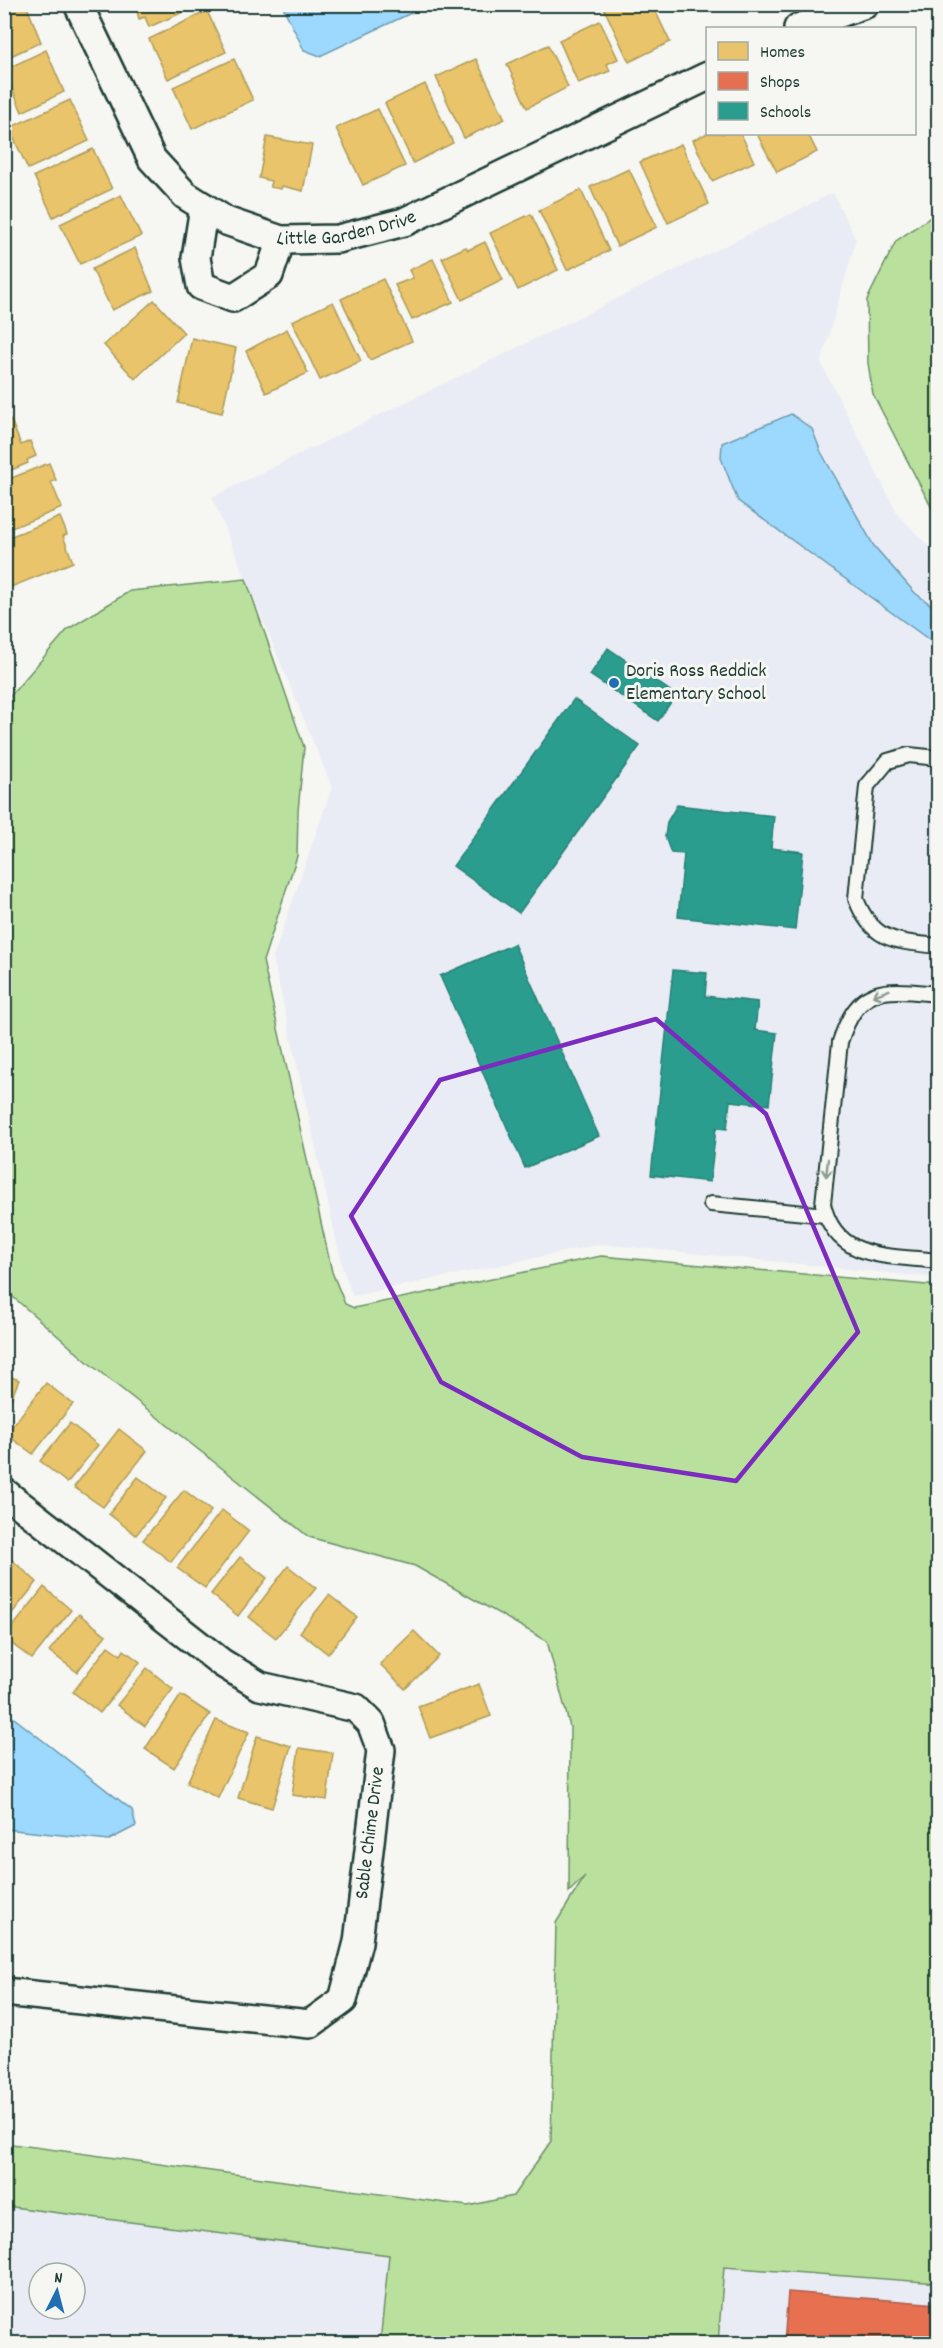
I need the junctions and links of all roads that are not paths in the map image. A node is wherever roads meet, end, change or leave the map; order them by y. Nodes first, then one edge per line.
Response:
1 (78, 4) edge
2 (865, 4) edge
3 (821, 11) edge
4 (799, 27) edge
5 (706, 77) edge
6 (204, 207) junction
7 (281, 240) junction
8 (939, 758) edge
9 (939, 946) edge
10 (939, 994) edge
11 (711, 1204) dead end
12 (826, 1215) junction
13 (939, 1261) edge
14 (4, 1492) edge
15 (4, 1992) edge

1 - 6 street, Little Garden Drive
2 - 3 street
3 - 4 street
5 - 7 street, Little Garden Drive
6 - 7 street, Little Garden Drive
6 - 7 street
8 - 9 lane
10 -> 12 lane
11 - 12 lane
12 - 13 lane
14 - 15 street, Sable Chime Drive

